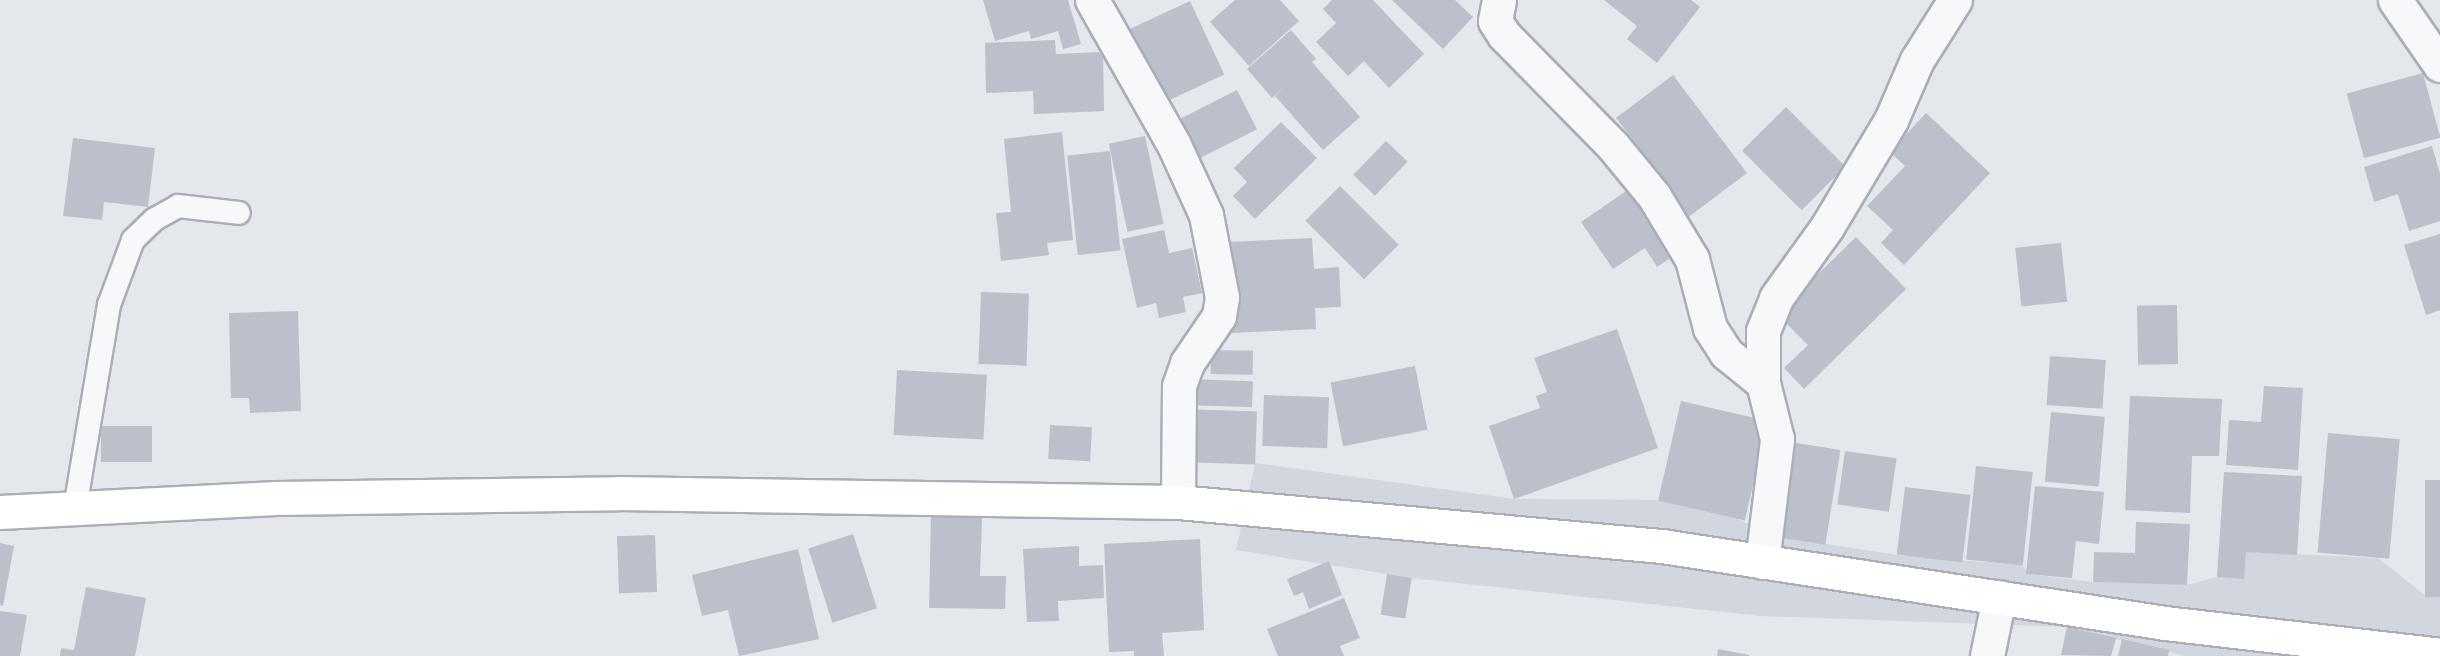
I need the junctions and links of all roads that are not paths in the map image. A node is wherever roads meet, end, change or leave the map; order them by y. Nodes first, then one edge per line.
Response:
1 (1092, 0) edge
2 (1499, 0) edge
3 (1955, 0) edge
4 (2396, 0) edge
5 (2440, 65) edge
6 (238, 213) dead end
7 (1763, 383) junction
8 (1178, 502) junction
9 (75, 508) junction
10 (0, 512) edge
11 (1762, 561) junction
12 (1999, 597) junction
13 (1987, 656) edge
14 (2438, 656) edge

1 - 8 street
2 - 7 street
3 - 7 street
4 - 5 street
6 - 9 lane
7 - 11 street
8 - 9 street
8 - 11 street
9 - 10 street
11 - 12 street
12 - 13 street
12 - 14 street

